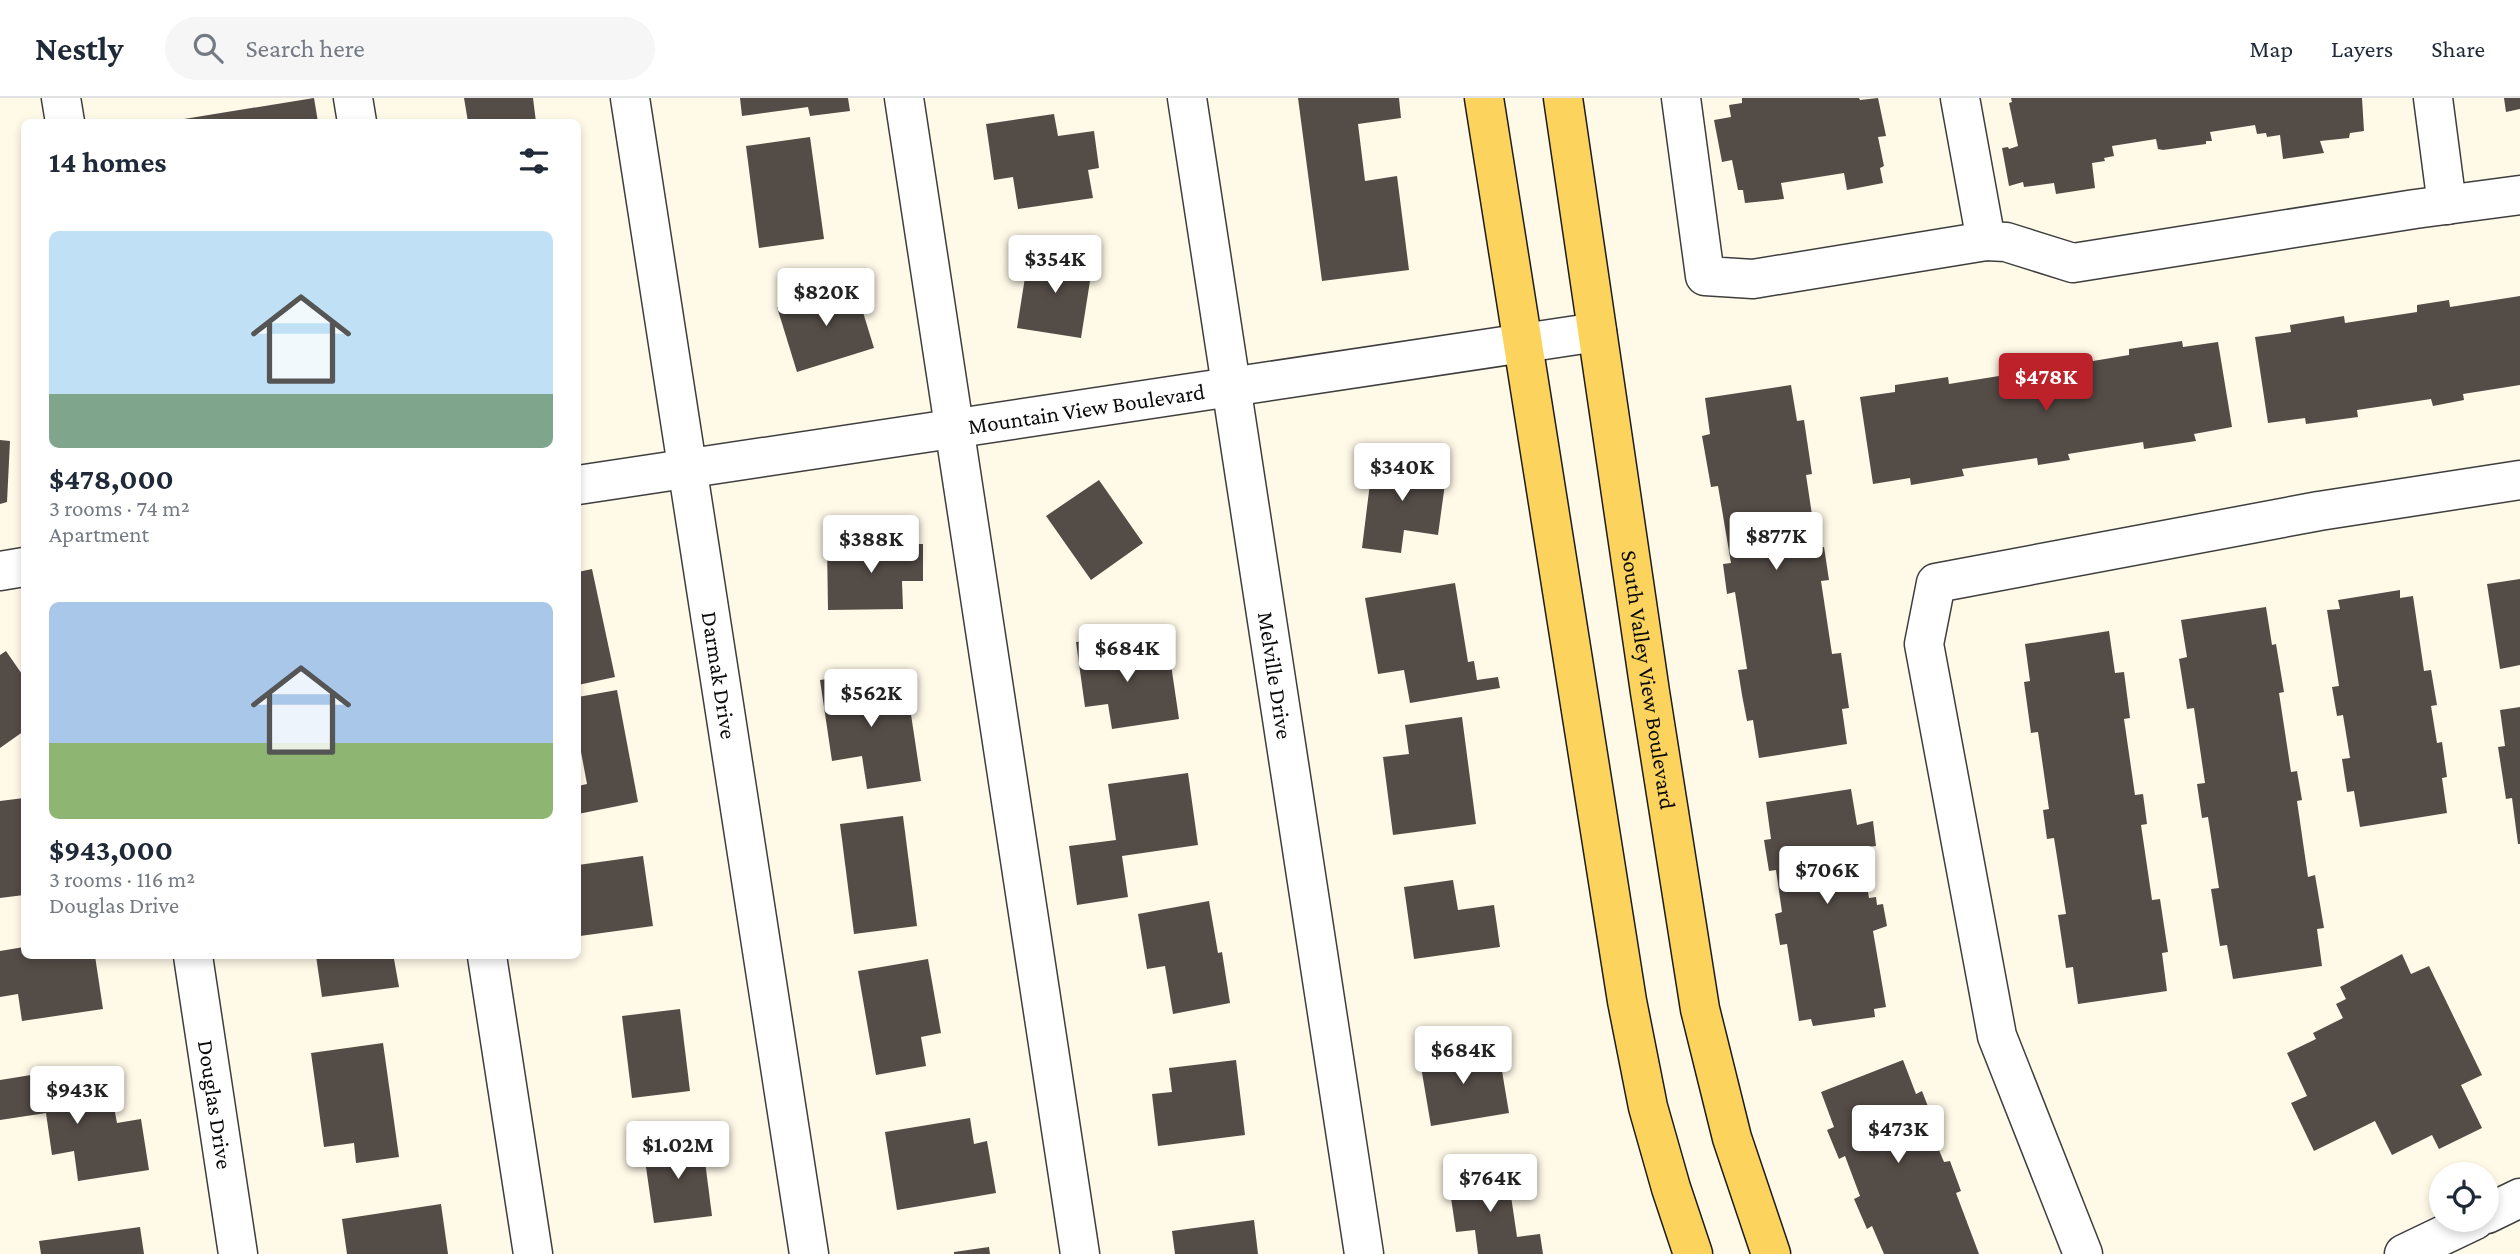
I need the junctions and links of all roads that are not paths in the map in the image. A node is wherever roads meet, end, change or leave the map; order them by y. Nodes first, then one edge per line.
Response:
1 (61, 98) edge
2 (353, 98) edge
3 (630, 98) edge
4 (904, 98) edge
5 (1187, 98) edge
6 (1484, 98) edge
7 (1563, 98) edge
8 (1681, 98) edge
9 (1959, 98) edge
10 (2432, 98) edge
11 (64, 119) edge
12 (356, 119) edge
13 (2520, 195) edge
14 (2447, 205) junction
15 (1986, 241) junction
16 (1597, 332) junction
17 (1522, 345) junction
18 (1231, 388) junction
19 (953, 429) junction
20 (688, 469) junction
21 (2520, 480) edge
22 (581, 485) edge
23 (21, 568) edge
24 (0, 571) edge
25 (193, 959) edge
26 (486, 959) edge
27 (2520, 1198) edge
28 (2499, 1208) edge
29 (2450, 1232) edge
30 (239, 1254) edge
31 (533, 1254) edge
32 (809, 1254) edge
33 (1080, 1254) edge
34 (1364, 1254) edge
35 (1693, 1254) edge
36 (1771, 1254) edge
37 (2083, 1254) edge
38 (2404, 1254) edge

1 - 11 street
2 - 12 street
3 - 20 street, Darmak Drive
4 - 19 street
5 - 18 street, Melville Drive
6 - 17 main road
7 - 16 main road, South Valley View Boulevard
8 - 15 street
9 - 15 street
10 - 14 street
13 - 14 street
14 - 15 street
16 - 17 street, Mountain View Boulevard
16 - 36 main road, South Valley View Boulevard
17 - 18 street, Mountain View Boulevard
17 - 35 main road
18 - 19 street, Mountain View Boulevard
18 - 34 street, Melville Drive
19 - 20 street, Mountain View Boulevard
19 - 33 street
20 - 22 street, Mountain View Boulevard
20 - 32 street, Darmak Drive
21 - 37 street
23 - 24 street
25 - 30 street, Douglas Drive
26 - 31 street
27 - 28 street
29 - 38 street

